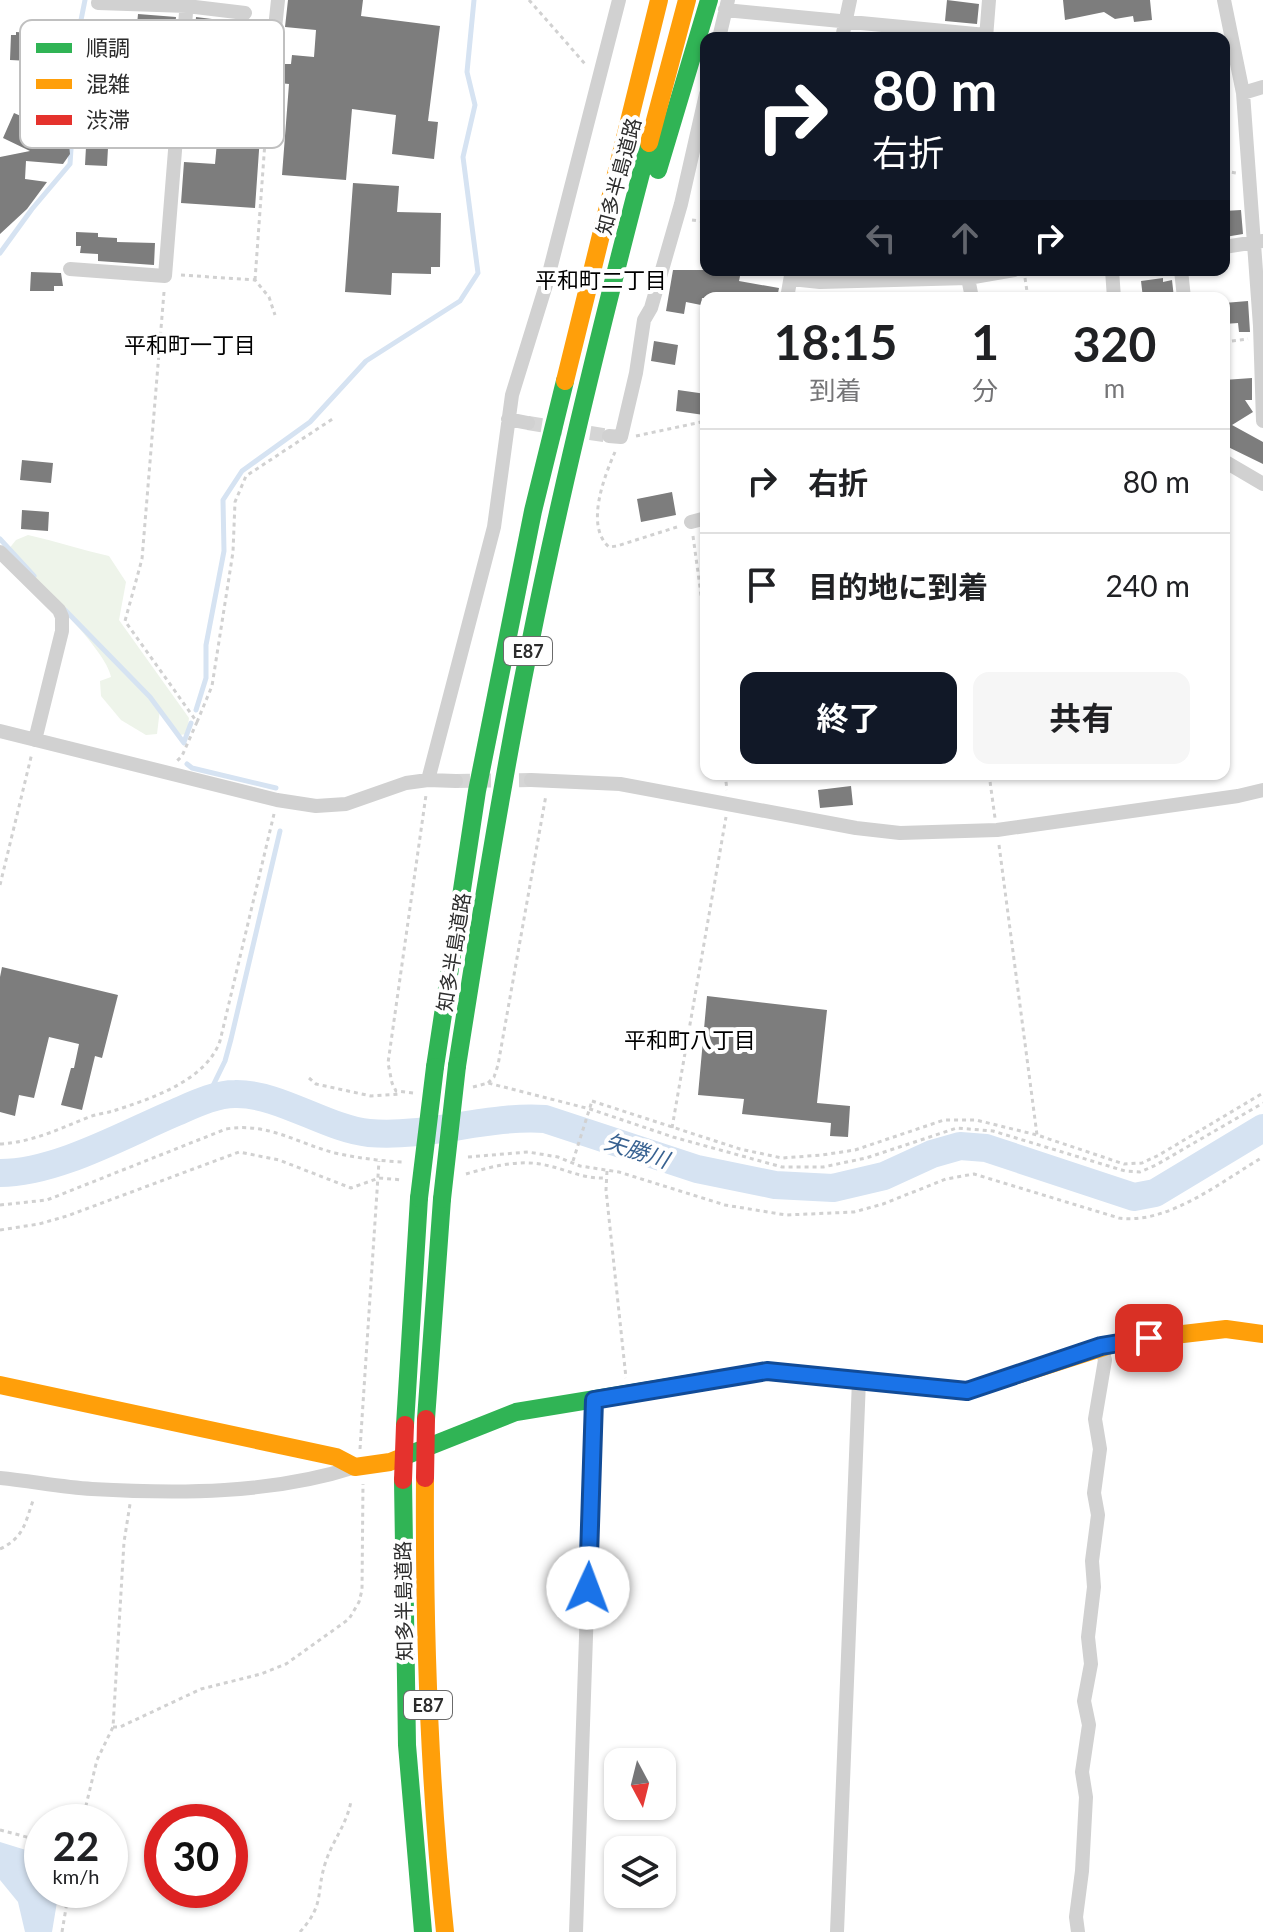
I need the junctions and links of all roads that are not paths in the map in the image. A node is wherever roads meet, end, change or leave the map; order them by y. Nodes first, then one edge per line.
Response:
1 (278, 0) edge
2 (619, 0) edge
3 (646, 0) edge
4 (659, 0) edge
5 (687, 0) edge
6 (850, 0) edge
7 (989, 0) edge
8 (1224, 0) edge
9 (98, 3) dead end
10 (187, 3) edge
11 (721, 3) edge
12 (245, 13) dead end
13 (276, 20) edge
14 (846, 21) junction
15 (711, 32) edge
16 (719, 32) edge
17 (843, 32) edge
18 (949, 32) edge
19 (986, 32) edge
20 (700, 62) edge
21 (1263, 87) edge
22 (1243, 93) junction
23 (700, 120) edge
24 (175, 148) edge
25 (624, 240) junction
26 (1259, 242) edge
27 (1230, 246) edge
28 (70, 269) dead end
29 (804, 276) edge
30 (980, 276) edge
31 (968, 278) junction
32 (971, 292) edge
33 (1261, 329) edge
34 (508, 419) junction
35 (1263, 421) edge
36 (528, 423) tunnel mouth
37 (615, 436) road end
38 (1230, 465) edge
39 (1263, 484) edge
40 (533, 511) junction
41 (0, 552) edge
42 (0, 731) edge
43 (35, 740) junction
44 (428, 780) junction
45 (531, 780) tunnel mouth
46 (456, 781) tunnel mouth
47 (1263, 790) edge
48 (1263, 1334) edge
49 (1101, 1346) junction
50 (859, 1380) junction
51 (0, 1385) edge
52 (594, 1400) junction
53 (359, 1466) junction
54 (0, 1478) edge
55 (423, 1932) edge
56 (445, 1932) edge
57 (576, 1932) edge
58 (837, 1932) edge
59 (1078, 1932) edge

1 - 13 street
2 - 34 street
3 - 40 main road
4 - 40 main road, 知多半島道路 / E87
5 - 25 main road, 知多半島道路 / E87
6 - 14 street
7 - 19 street
8 - 22 street
9 - 10 street
10 - 12 street
11 - 14 street
11 - 15 main road
11 - 16 street
14 - 17 street
14 - 18 street
20 - 25 main road
21 - 22 street
22 - 26 street
23 - 37 street
24 - 28 street
25 - 56 main road, 知多半島道路 / E87, bridge
26 - 27 street
26 - 33 street
29 - 31 street
30 - 31 street
31 - 32 street
33 - 35 street
34 - 36 street
34 - 44 street
38 - 39 street
40 - 55 main road, 知多半島道路 / E87, bridge
41 - 43 street
42 - 43 street
43 - 44 street
44 - 46 street
45 - 47 street
48 - 49 main road
49 - 50 main road
49 - 59 street
50 - 52 main road
50 - 58 street
51 - 53 main road
52 - 53 main road
52 - 57 street
53 - 54 street

